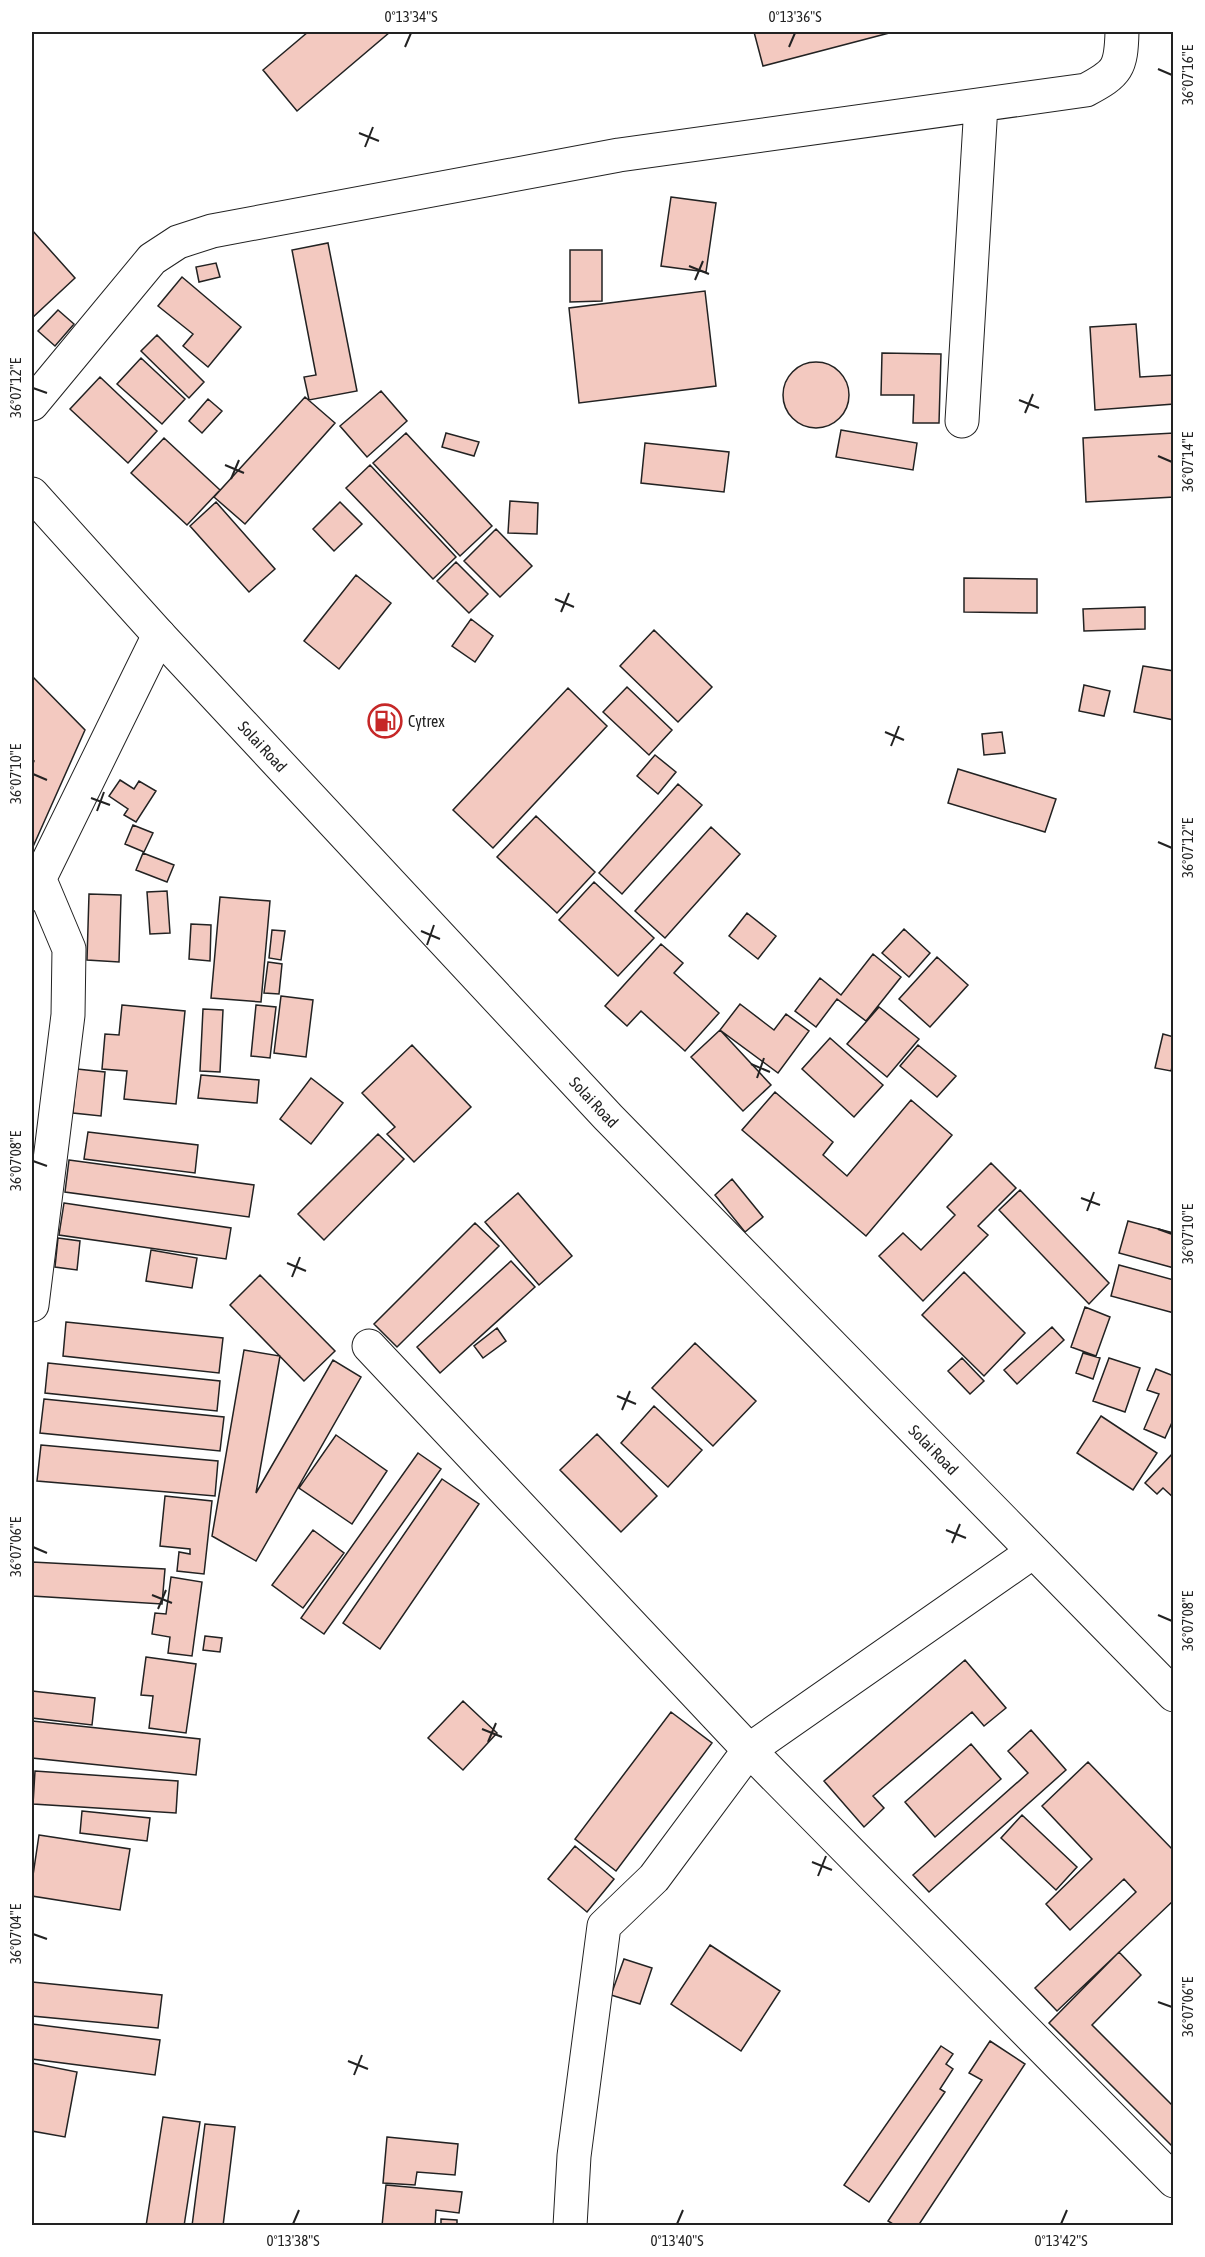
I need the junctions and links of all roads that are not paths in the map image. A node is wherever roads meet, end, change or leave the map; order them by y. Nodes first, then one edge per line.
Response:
1 (1122, 32) edge
2 (981, 105) junction
3 (32, 404) edge
4 (962, 421) dead end
5 (32, 495) edge
6 (159, 635) junction
7 (36, 887) edge
8 (32, 1305) edge
9 (369, 1346) dead end
10 (1033, 1552) junction
11 (1173, 1695) edge
12 (749, 1750) junction
13 (1173, 2181) edge
14 (570, 2226) edge

1 - 2 main road
2 - 3 main road
2 - 4 main road
5 - 6 main road, Solai Road
6 - 7 main road
6 - 10 main road, Solai Road
7 - 8 main road
9 - 12 main road
10 - 11 main road, Solai Road
10 - 12 main road
12 - 13 main road
12 - 14 main road

